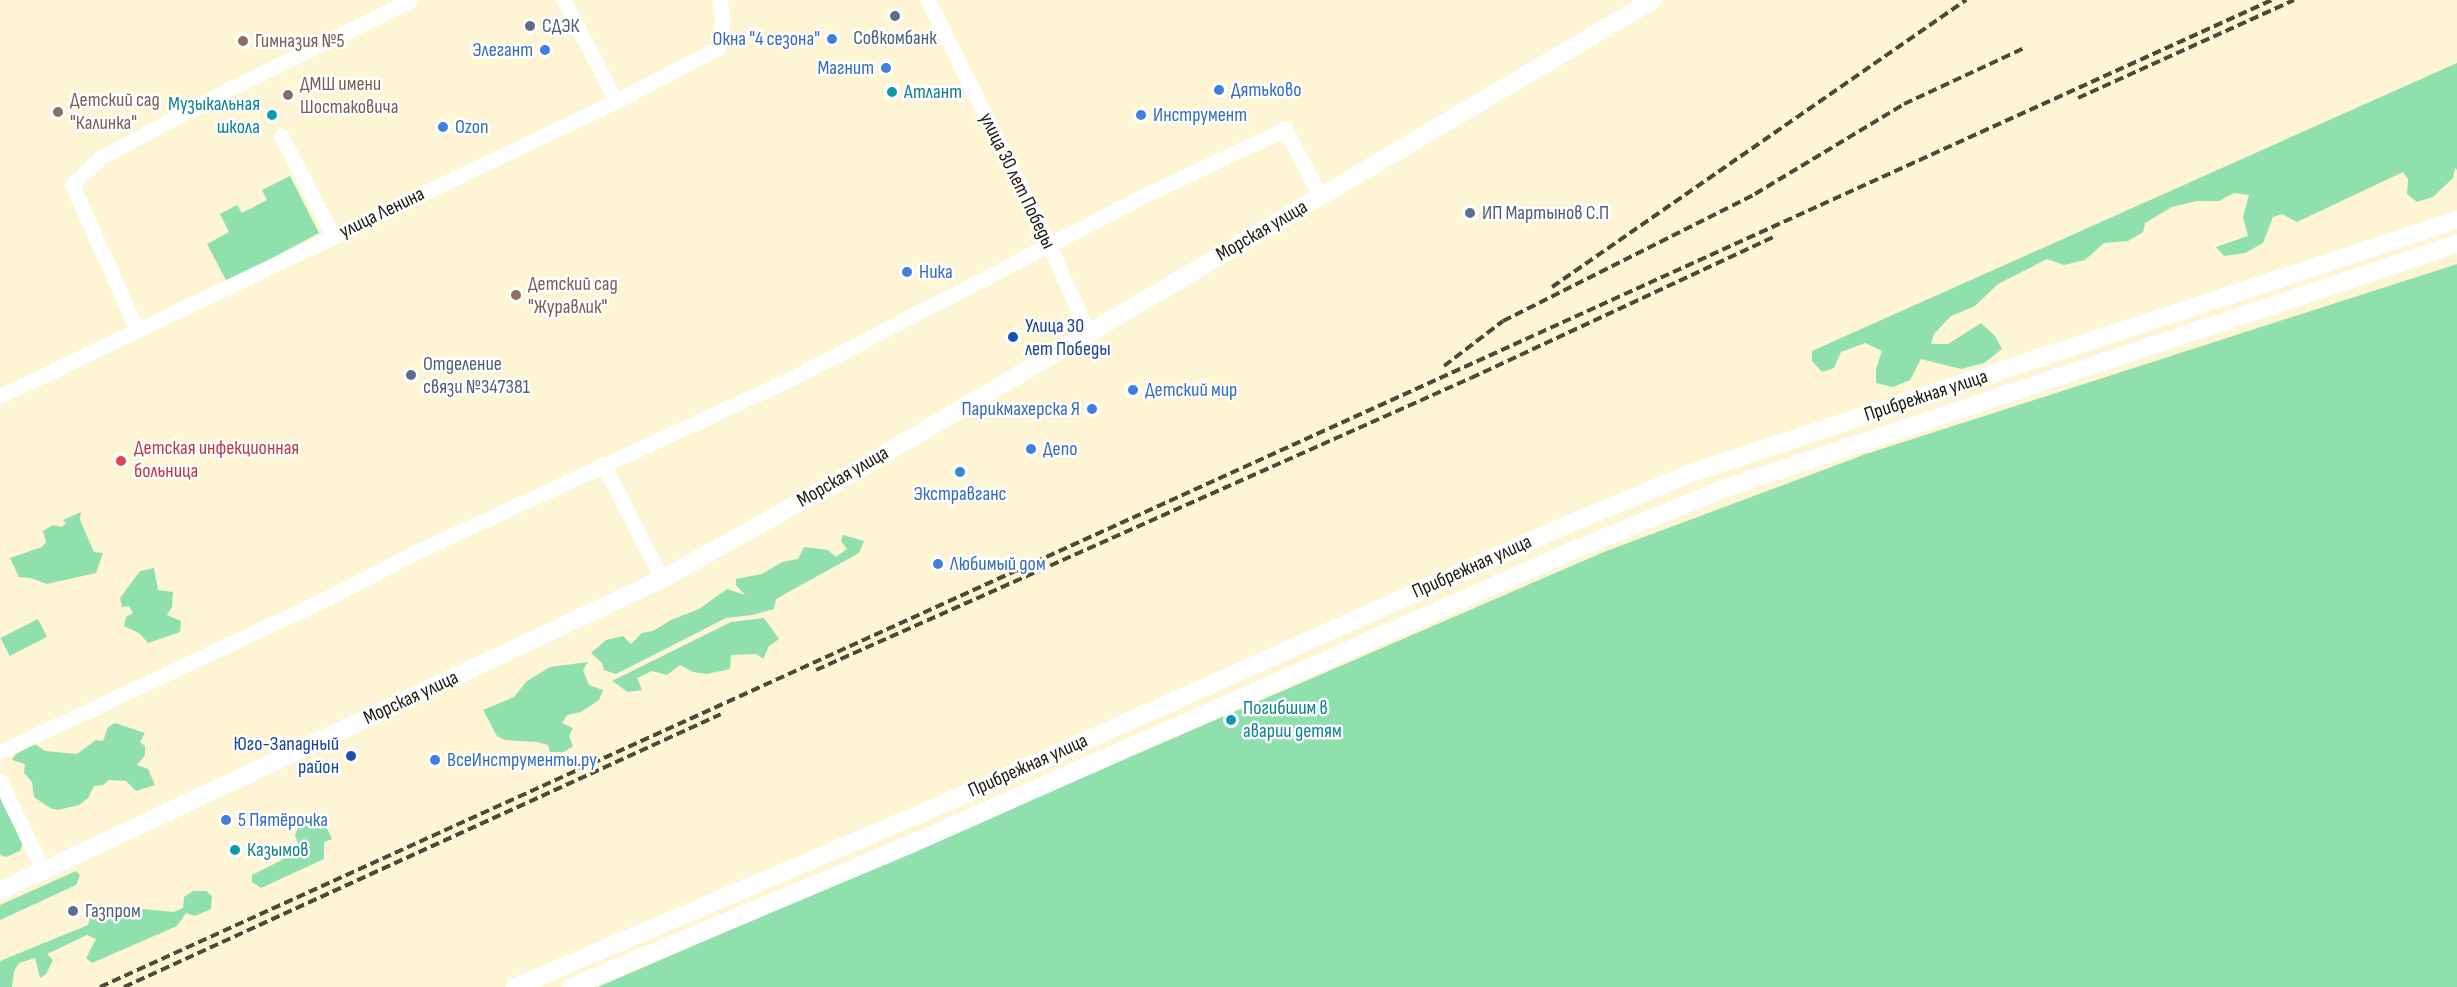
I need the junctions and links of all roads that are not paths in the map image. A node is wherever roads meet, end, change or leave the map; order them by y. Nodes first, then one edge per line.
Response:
1 (411, 0) edge
2 (564, 0) edge
3 (719, 0) edge
4 (928, 0) edge
5 (1653, 0) edge
6 (616, 101) junction
7 (281, 136) dead end
8 (1321, 196) junction
9 (2457, 220) edge
10 (333, 236) junction
11 (2457, 243) edge
12 (1049, 245) junction
13 (137, 330) junction
14 (1088, 332) junction
15 (0, 396) edge
16 (603, 464) junction
17 (662, 579) junction
18 (0, 752) edge
19 (0, 781) edge
20 (43, 870) junction
21 (0, 891) edge
22 (515, 987) edge
23 (571, 987) edge

1 - 13 street
2 - 6 street
3 - 6 street, улица Ленина
4 - 12 street, улица 30 лет Победы
5 - 8 main road, Морская улица
6 - 10 street, улица Ленина
7 - 10 street
8 - 12 street
8 - 14 main road, Морская улица
9 - 22 main road, Прибрежная улица
10 - 13 street, улица Ленина
11 - 23 main road, Прибрежная улица
12 - 14 street, улица 30 лет Победы
12 - 16 street
13 - 15 street, улица Ленина
14 - 17 main road, Морская улица
16 - 17 street
16 - 18 street
17 - 20 main road, Морская улица
19 - 20 street
20 - 21 main road, Морская улица

